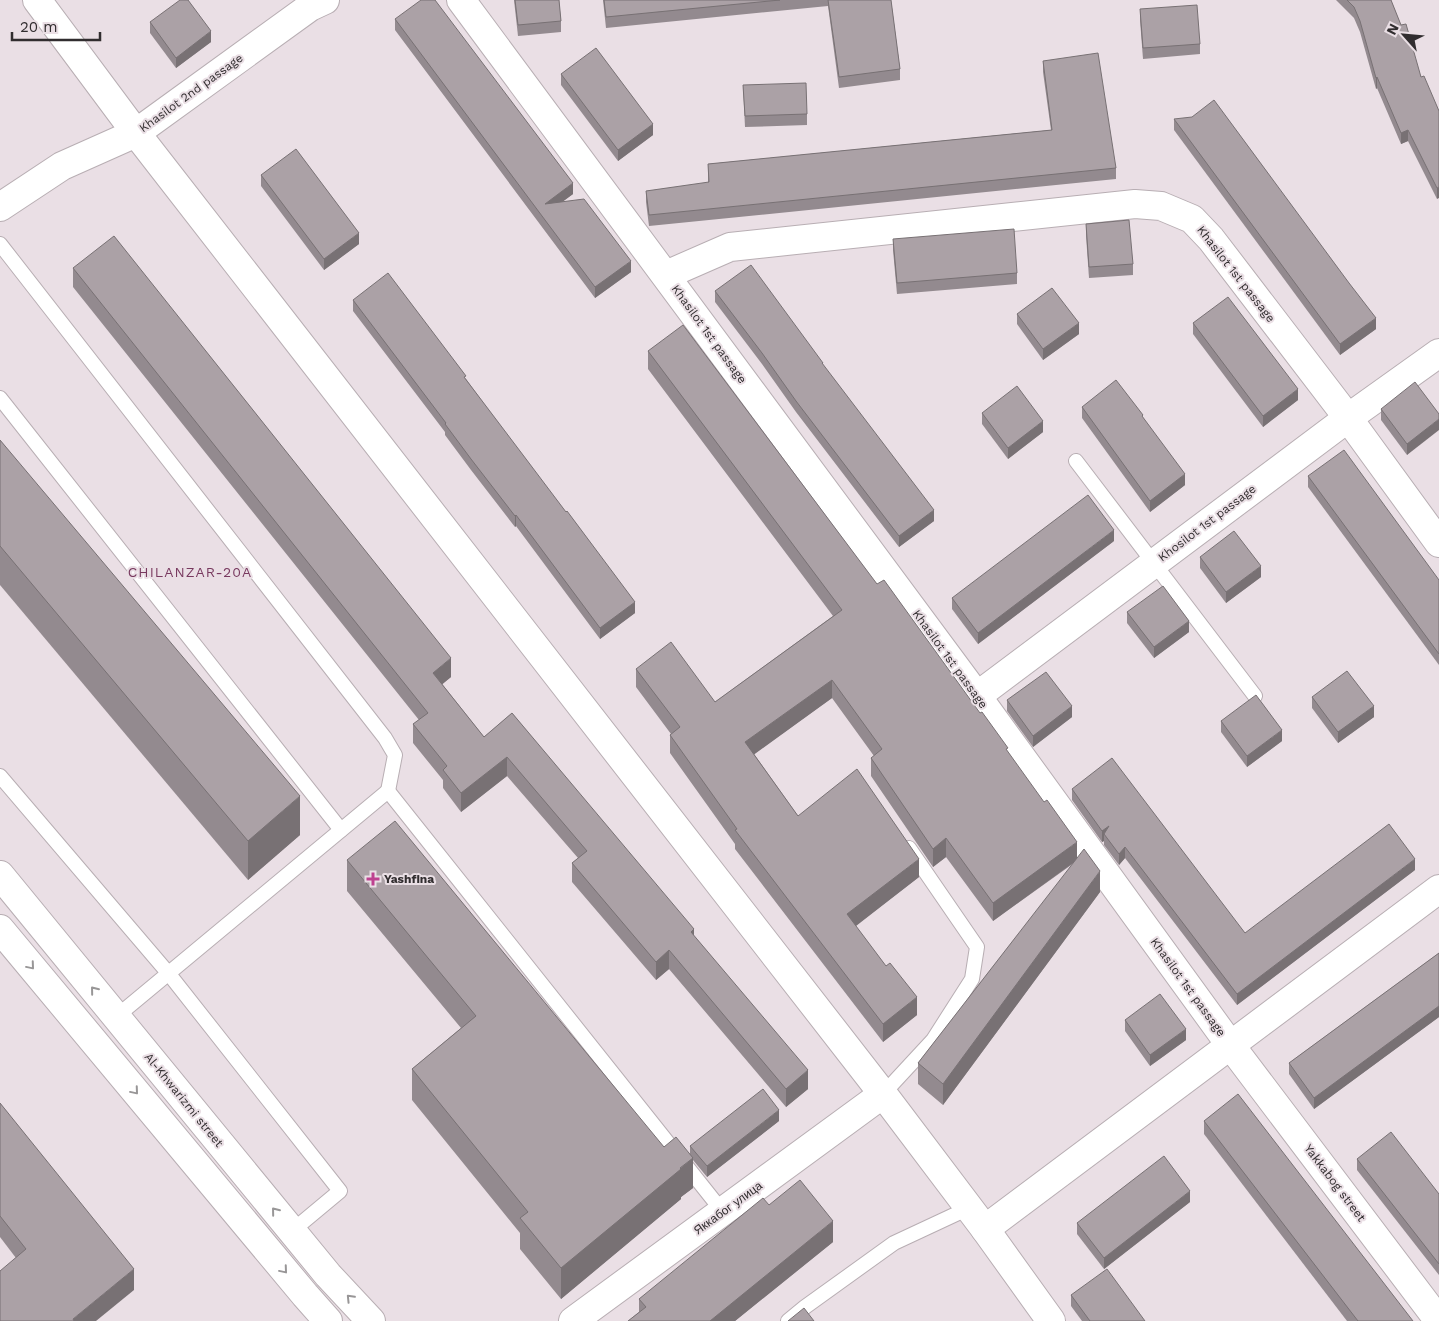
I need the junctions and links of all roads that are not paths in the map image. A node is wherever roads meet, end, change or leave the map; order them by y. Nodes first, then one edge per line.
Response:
1 (38, 0) edge
2 (325, 0) edge
3 (461, 0) edge
4 (136, 133) junction
5 (0, 207) edge
6 (0, 244) edge
7 (666, 275) junction
8 (1439, 353) edge
9 (0, 398) edge
10 (1348, 418) junction
11 (1076, 461) dead end
12 (1439, 543) edge
13 (1154, 563) junction
14 (977, 696) junction
15 (1255, 696) edge
16 (0, 776) edge
17 (388, 791) junction
18 (341, 830) junction
19 (899, 833) edge
20 (0, 875) edge
21 (1439, 889) edge
22 (0, 930) edge
23 (169, 974) junction
24 (116, 1017) junction
25 (1231, 1046) junction
26 (883, 1094) junction
27 (969, 1208) junction
28 (724, 1212) junction
29 (985, 1230) junction
30 (292, 1231) junction
31 (1439, 1320) edge
32 (328, 1321) edge
33 (371, 1321) edge
34 (573, 1321) edge
35 (788, 1321) edge
36 (1051, 1321) edge

1 - 4 street
2 - 4 street, Khasilot 2nd passage
3 - 7 street, Khasilot 1st passage
4 - 5 street, Khasilot 2nd passage
4 - 26 street
6 - 17 lane
7 - 10 street, Khasilot 1st passage
7 - 14 street, Khasilot 1st passage
8 - 10 street, Khosilot 1st passage
9 - 18 lane
10 - 12 street, Khasilot 1st passage
10 - 13 street, Khosilot 1st passage
11 - 13 lane
13 - 14 street, Khosilot 1st passage
13 - 15 lane
14 - 25 street, Khasilot 1st passage
16 - 23 lane
17 - 18 lane
17 - 28 lane
18 - 23 lane
19 - 26 lane
24 -> 20 street, Al-Khwarizmi street
21 - 25 street
22 -> 32 street
23 - 24 lane
23 - 30 lane
30 -> 24 street, Al-Khwarizmi street
25 - 29 street
25 - 31 street, Yakkabog street
26 - 27 street
26 - 28 street, Яккабог улица
27 - 29 street
27 - 35 lane
28 - 34 street, Яккабог улица
29 - 36 street
33 -> 30 street, Al-Khwarizmi street

